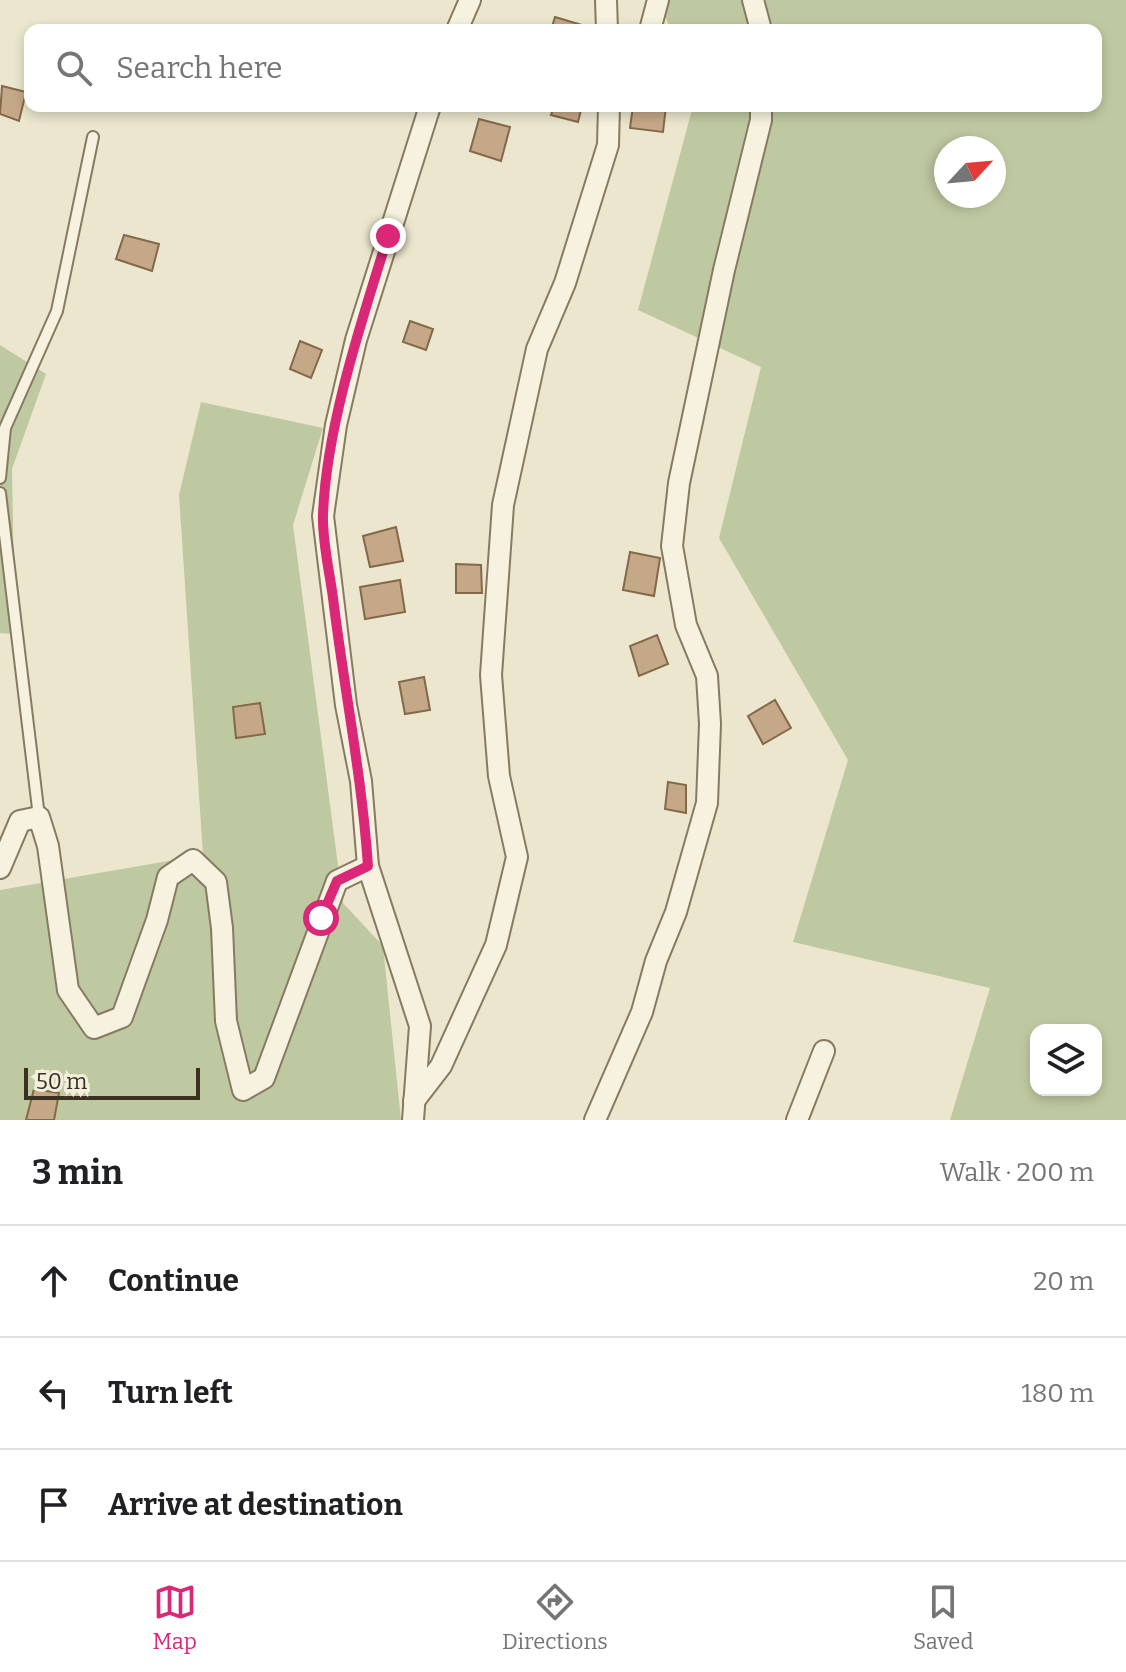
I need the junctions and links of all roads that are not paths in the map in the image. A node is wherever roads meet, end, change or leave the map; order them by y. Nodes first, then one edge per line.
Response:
1 (470, 0) edge
2 (606, 0) edge
3 (658, 0) edge
4 (753, 0) edge
5 (460, 24) edge
6 (607, 24) edge
7 (652, 24) edge
8 (759, 24) edge
9 (428, 112) edge
10 (609, 112) edge
11 (618, 112) edge
12 (761, 112) edge
13 (93, 137) dead end
14 (608, 145) junction
15 (0, 478) edge
16 (0, 493) edge
17 (39, 817) junction
18 (368, 866) junction
19 (0, 868) edge
20 (824, 1051) dead end
21 (414, 1111) edge
22 (595, 1120) edge
23 (797, 1120) edge

1 - 5 street
2 - 6 street
3 - 7 street
4 - 8 street
9 - 18 street
10 - 14 street
11 - 14 street
12 - 22 street
13 - 15 lane
14 - 21 street
16 - 17 lane
17 - 18 street
17 - 19 street
18 - 21 street
20 - 23 street

